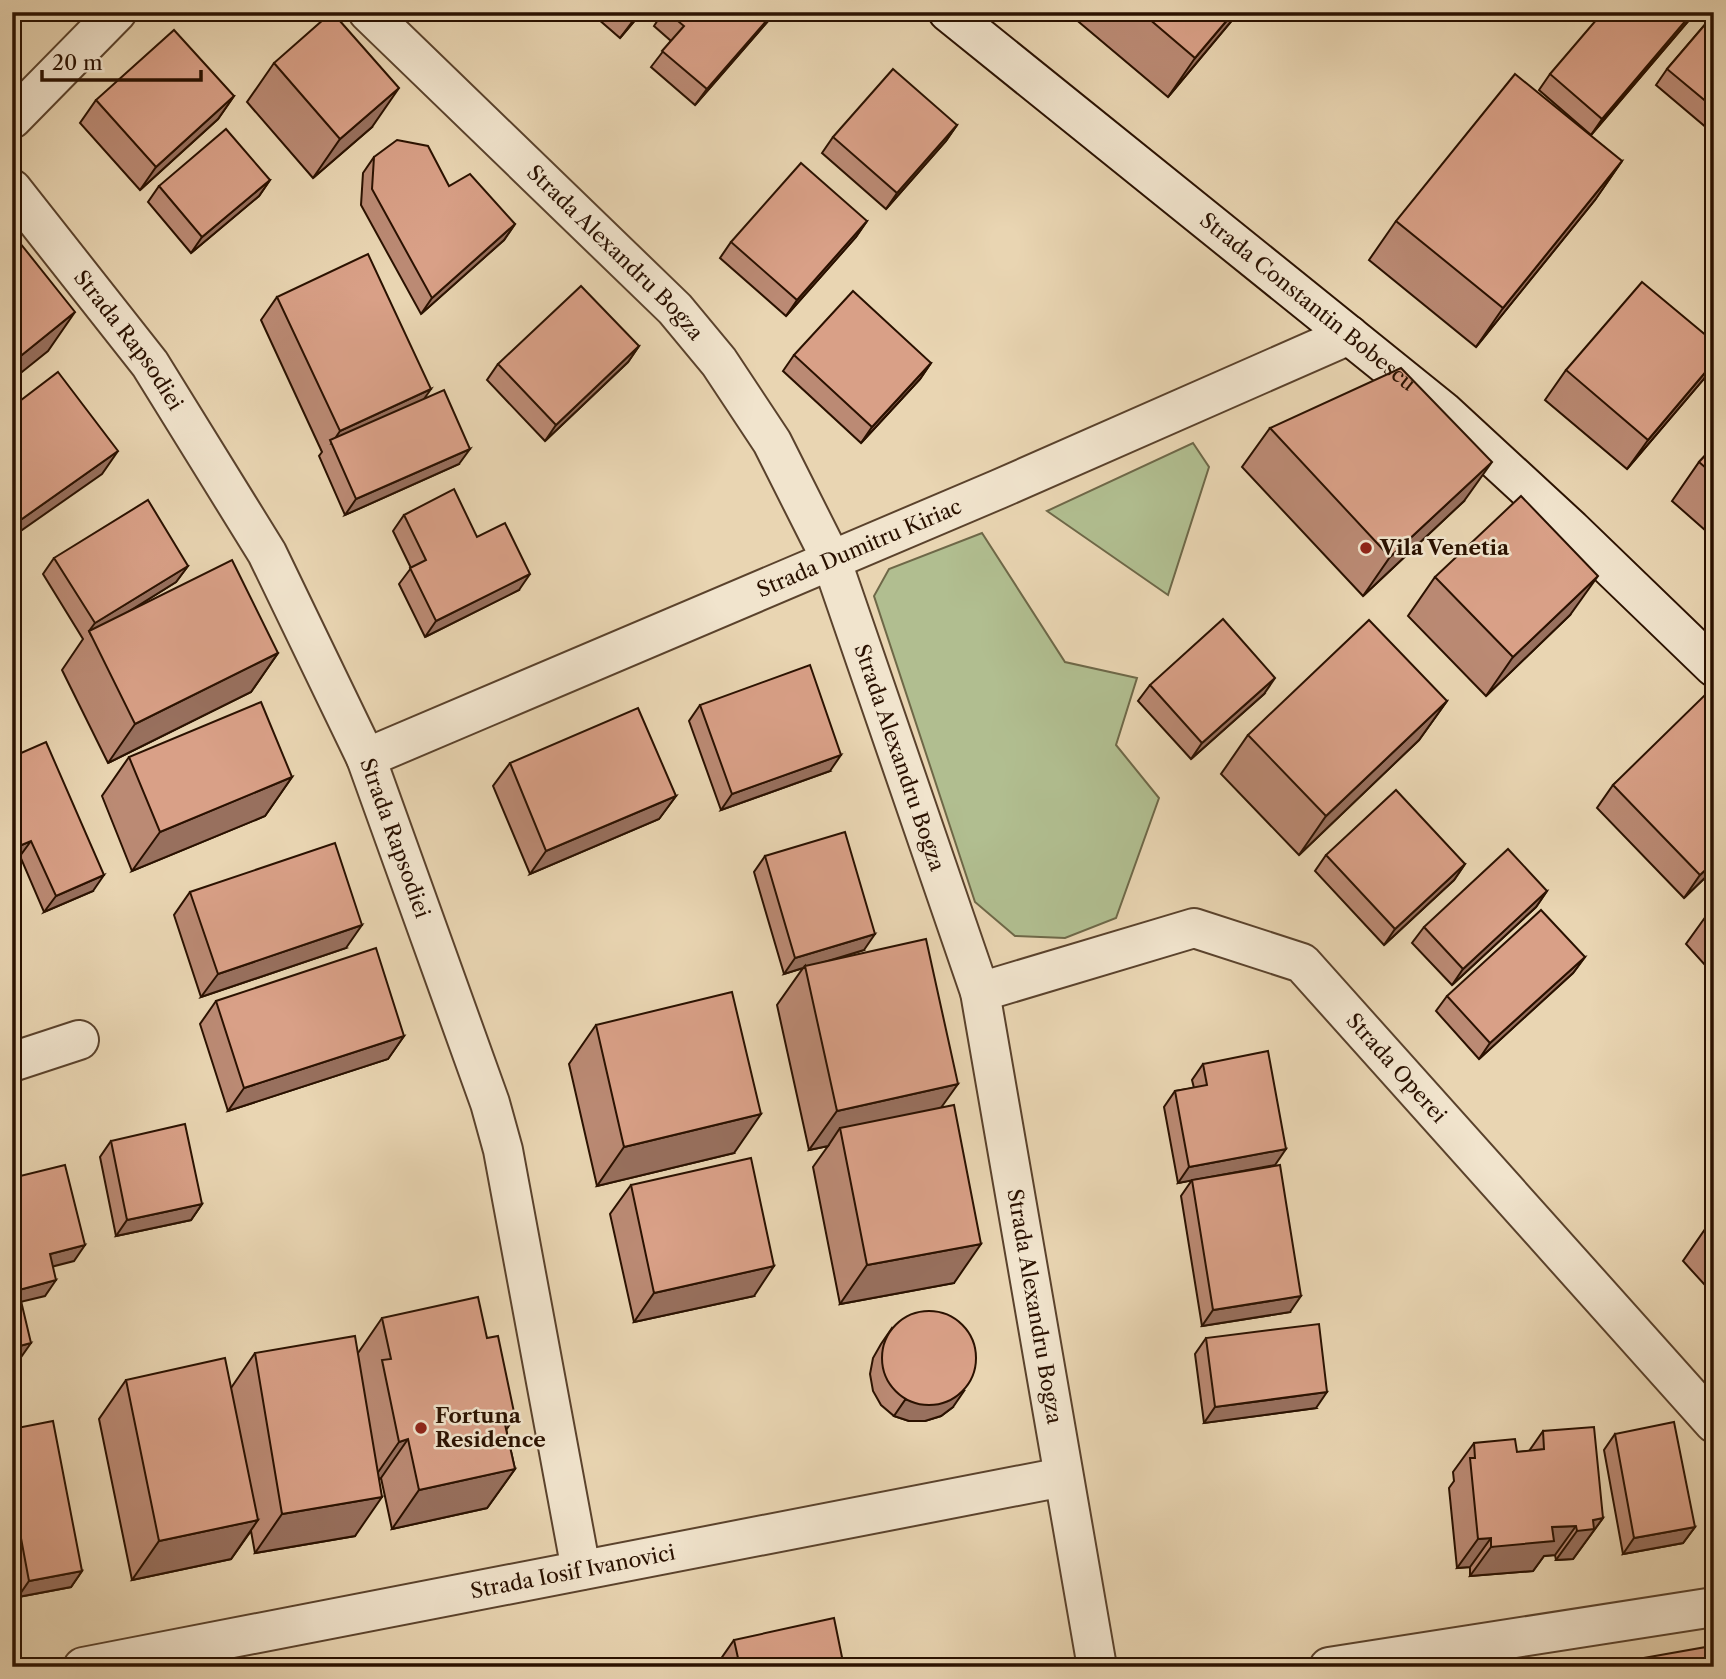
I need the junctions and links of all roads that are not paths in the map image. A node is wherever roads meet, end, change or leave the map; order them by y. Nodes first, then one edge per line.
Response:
1 (117, 12) edge
2 (368, 12) edge
3 (948, 12) edge
4 (12, 119) edge
5 (12, 189) edge
6 (1349, 335) junction
7 (831, 559) junction
8 (1714, 667) edge
9 (366, 758) junction
10 (980, 992) junction
11 (79, 1040) dead end
12 (12, 1062) edge
13 (1714, 1423) edge
14 (1063, 1477) junction
15 (581, 1570) junction
16 (1714, 1607) edge
17 (83, 1667) edge
18 (1097, 1667) edge
19 (1329, 1667) edge

1 - 4 street
2 - 7 street, Strada Alexandru Bogza
3 - 6 street, Strada Constantin Bobescu
5 - 9 street, Strada Rapsodiei
6 - 7 street, Strada Dumitru Kiriac
6 - 8 street, Strada Constantin Bobescu
7 - 9 street, Strada Dumitru Kiriac
7 - 10 street, Strada Alexandru Bogza
9 - 15 street, Strada Rapsodiei
10 - 13 street, Strada Operei
10 - 14 street, Strada Alexandru Bogza
11 - 12 street
14 - 15 street, Strada Iosif Ivanovici
14 - 18 street, Strada Alexandru Bogza
15 - 17 street, Strada Iosif Ivanovici
16 - 19 street

